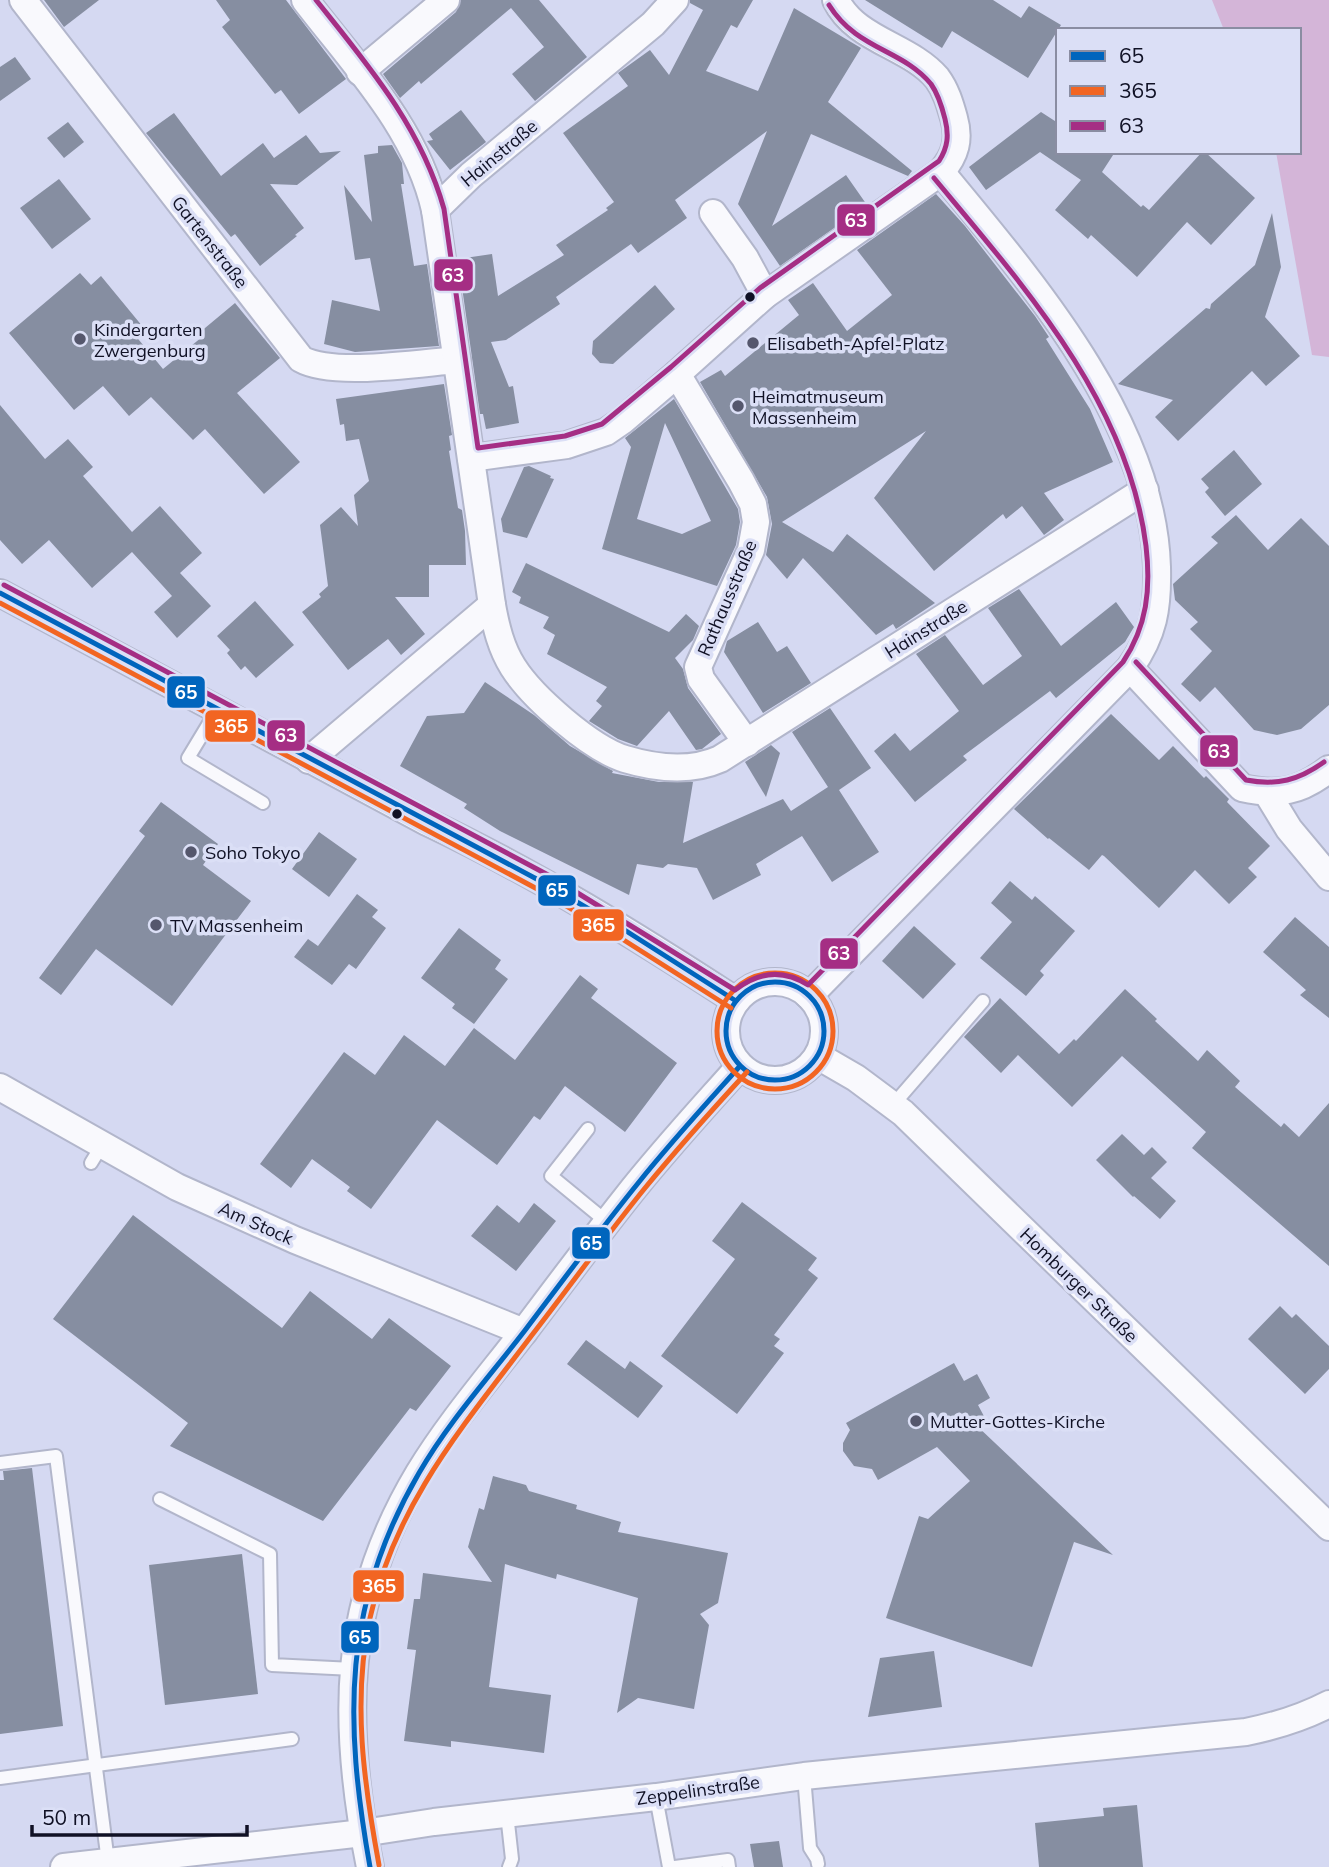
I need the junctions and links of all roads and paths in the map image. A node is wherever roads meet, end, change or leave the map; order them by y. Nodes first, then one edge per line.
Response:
1 (23, 0) edge
2 (305, 0) edge
3 (446, 0) edge
4 (675, 0) edge
5 (836, 0) edge
6 (360, 72) junction
7 (941, 172) junction
8 (435, 210) junction
9 (713, 213) dead end
10 (765, 295) junction
11 (457, 360) junction
12 (677, 374) junction
13 (471, 458) junction
14 (1145, 490) junction
15 (0, 593) edge
16 (492, 606) junction
17 (1130, 668) junction
18 (217, 710) junction
19 (747, 743) junction
20 (309, 760) junction
21 (1329, 769) edge
22 (1267, 793) junction
23 (263, 803) dead end
24 (1329, 877) edge
25 (809, 996) junction
26 (736, 1001) junction
27 (983, 1001) dead end
28 (818, 1056) junction
29 (740, 1066) junction
30 (0, 1087) edge
31 (893, 1105) junction
32 (588, 1129) dead end
33 (607, 1222) junction
34 (524, 1332) junction
35 (0, 1463) edge
36 (160, 1499) dead end
37 (1329, 1528) edge
38 (353, 1669) junction
39 (1329, 1704) edge
40 (292, 1739) dead end
41 (96, 1765) junction
42 (804, 1776) junction
43 (0, 1778) edge
44 (656, 1797) junction
45 (507, 1814) junction
46 (363, 1833) junction
47 (108, 1862) junction
48 (818, 1864) dead end
49 (64, 1867) edge
50 (370, 1867) edge
51 (509, 1867) edge
52 (669, 1867) edge
53 (675, 1867) edge
54 (729, 1867) edge

1 - 11 street, Gartenstraße
2 - 6 street
3 - 6 street
4 - 8 street, Hainstraße
5 - 7 street
6 - 8 street
7 - 10 street
7 - 14 street
8 - 11 street, Hainstraße
9 - 10 street
10 - 12 street
11 - 13 street, Hainstraße
12 - 13 street
12 - 19 street, Rathausstraße
13 - 16 street, Hainstraße
14 - 17 street
14 - 19 street, Hainstraße
15 - 18 street
16 - 19 street, Hainstraße
16 - 20 street
17 - 22 street
17 - 25 street
18 - 20 street
18 - 23 lane
20 - 26 street
21 - 22 street
22 - 24 street
25 - 26 street
25 - 28 street
26 - 29 street
27 - 31 lane
28 - 29 street
28 - 31 street, Homburger Straße
29 - 33 street
30 - 34 street, Am Stock
31 - 37 street, Homburger Straße
32 - 33 lane
33 - 34 street
34 - 38 street
35 - 41 lane
36 - 38 lane
38 - 46 street
39 - 42 street, Zeppelinstraße
40 - 41 lane
41 - 43 lane
41 - 47 lane
42 - 44 street, Zeppelinstraße
42 - 48 lane
44 - 45 street, Zeppelinstraße
44 - 52 lane
45 - 46 street, Zeppelinstraße
45 - 51 lane
46 - 47 street, Zeppelinstraße
46 - 50 street
47 - 49 street, Zeppelinstraße
53 - 54 lane

